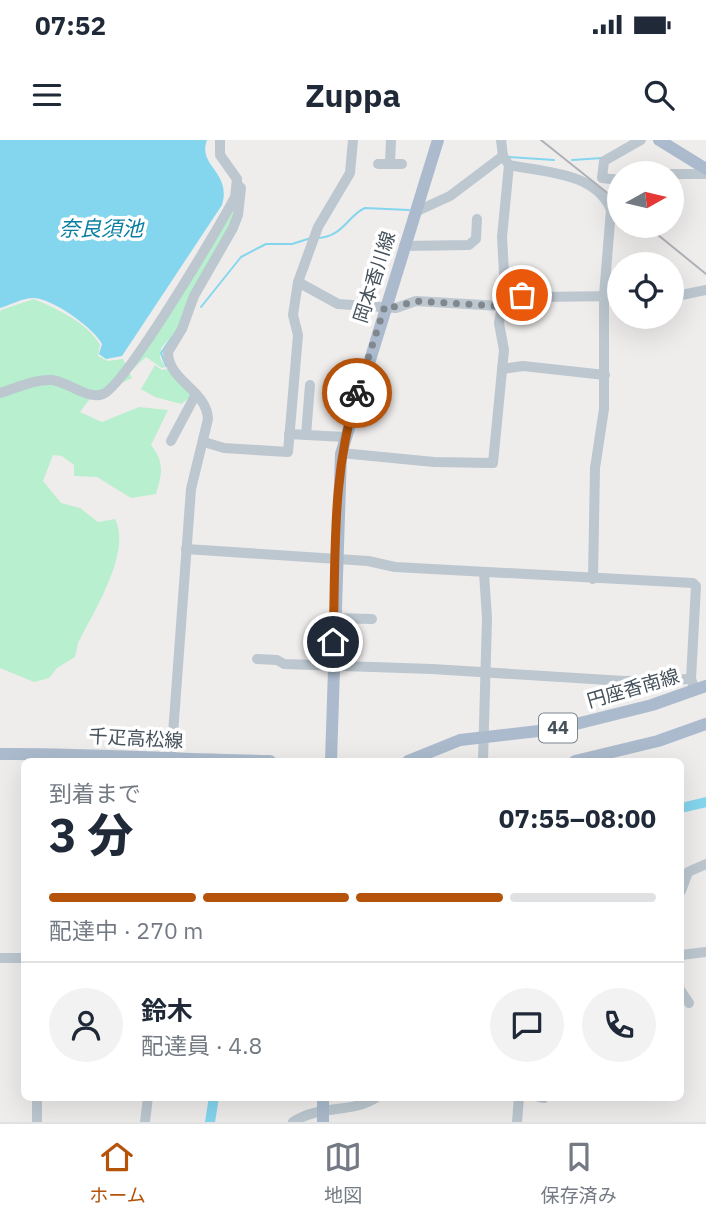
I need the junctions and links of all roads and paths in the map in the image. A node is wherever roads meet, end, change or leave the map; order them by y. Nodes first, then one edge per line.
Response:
1 (220, 140) edge
2 (353, 140) edge
3 (391, 140) edge
4 (438, 140) edge
5 (501, 140) edge
6 (641, 140) edge
7 (659, 140) edge
8 (506, 161) junction
9 (390, 163) junction
10 (379, 164) dead end
11 (402, 164) dead end
12 (706, 171) edge
13 (684, 173) edge
14 (607, 179) edge
15 (237, 184) junction
16 (415, 212) junction
17 (477, 219) dead end
18 (404, 246) junction
19 (298, 282) junction
20 (506, 290) junction
21 (706, 290) edge
22 (604, 295) junction
23 (607, 295) edge
24 (684, 295) edge
25 (385, 306) junction
26 (500, 306) junction
27 (502, 369) junction
28 (605, 376) junction
29 (310, 385) dead end
30 (0, 393) edge
31 (196, 394) junction
32 (289, 434) junction
33 (306, 435) junction
34 (344, 437) junction
35 (171, 442) dead end
36 (204, 442) junction
37 (341, 453) junction
38 (186, 549) junction
39 (335, 560) junction
40 (484, 573) junction
41 (593, 579) junction
42 (334, 618) junction
43 (372, 620) dead end
44 (257, 659) dead end
45 (333, 666) junction
46 (487, 672) junction
47 (697, 685) edge
48 (706, 724) edge
49 (482, 738) junction
50 (0, 754) edge
51 (70, 758) edge
52 (136, 758) edge
53 (171, 758) edge
54 (331, 758) edge
55 (415, 758) edge
56 (483, 758) edge
57 (587, 758) edge
58 (706, 864) edge
59 (684, 883) edge
60 (706, 952) edge
61 (684, 955) edge
62 (0, 958) edge
63 (21, 958) edge
64 (684, 996) edge
65 (689, 1003) dead end
66 (37, 1101) edge
67 (148, 1101) edge
68 (370, 1101) edge
69 (519, 1101) edge
70 (323, 1109) edge
71 (37, 1122) edge
72 (145, 1122) edge
73 (293, 1122) edge
74 (517, 1122) edge

1 - 15 street
2 - 19 street
3 - 9 street
4 - 16 main road, 岡本香川線
5 - 8 street
6 - 14 street
7 - 12 main road
8 - 16 street
8 - 20 street
8 - 22 street
9 - 10 street
9 - 11 street
12 - 13 street
15 - 30 street
15 - 31 street
16 - 18 main road, 岡本香川線
17 - 18 street
18 - 25 main road, 岡本香川線
19 - 25 street
19 - 32 street
20 - 22 street
20 - 26 street
21 - 24 street
22 - 23 street
22 - 28 street
25 - 26 street
25 - 34 main road, 岡本香川線
26 - 27 street
27 - 28 street
27 - 37 street
28 - 41 street
29 - 33 street
31 - 35 street
31 - 36 street
32 - 33 street
32 - 36 street
33 - 34 street
34 - 37 main road, 岡本香川線
36 - 38 street
37 - 39 main road, 岡本香川線
38 - 39 street
38 - 53 street
39 - 40 street
39 - 42 main road, 岡本香川線
40 - 41 street
40 - 46 street
41 - 47 street
42 - 43 street
42 - 45 main road, 岡本香川線
44 - 45 street
45 - 46 street
45 - 54 main road, 岡本香川線
46 - 47 street
46 - 49 street
47 - 49 main road, 円座香南線 / 44
48 - 57 main road, 44
49 - 55 main road, 円座香南線 / 44
49 - 56 street
50 - 51 main road, 千疋高松線
51 - 52 main road, 千疋高松線
58 - 59 street
60 - 61 street
62 - 63 street
64 - 65 street
66 - 71 street
67 - 72 street
68 - 70 street
69 - 74 street
70 - 73 street

